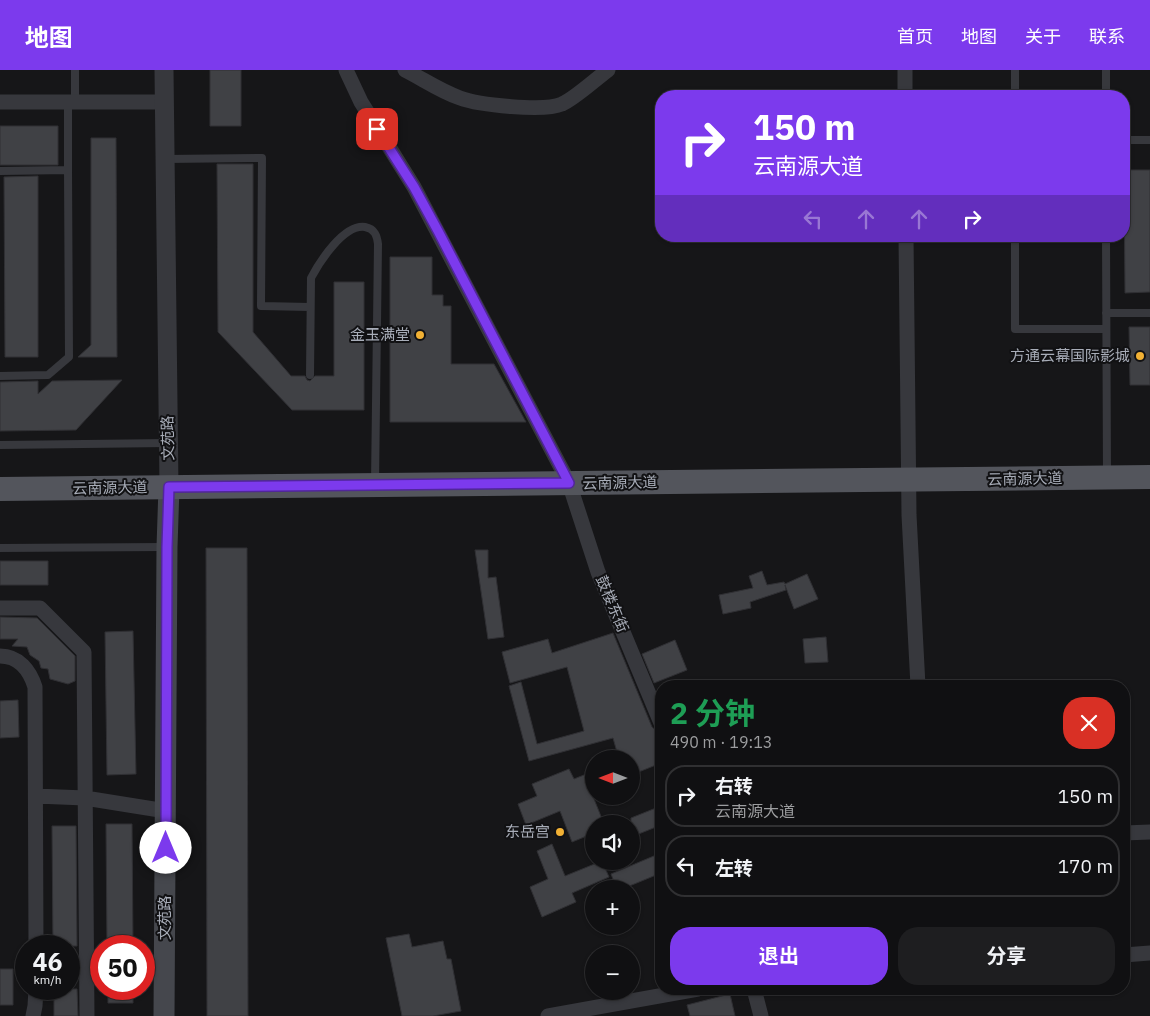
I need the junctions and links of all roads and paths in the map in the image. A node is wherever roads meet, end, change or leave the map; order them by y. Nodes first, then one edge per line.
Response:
1 (75, 70) edge
2 (164, 70) edge
3 (346, 70) edge
4 (405, 70) edge
5 (608, 70) edge
6 (905, 70) edge
7 (1015, 70) edge
8 (1106, 70) edge
9 (905, 90) edge
10 (1015, 90) edge
11 (1106, 90) edge
12 (0, 102) edge
13 (72, 102) junction
14 (165, 102) junction
15 (1130, 140) edge
16 (1150, 140) edge
17 (165, 159) junction
18 (68, 170) junction
19 (0, 171) edge
20 (906, 242) edge
21 (1015, 242) edge
22 (1106, 242) edge
23 (310, 307) junction
24 (1106, 313) junction
25 (1150, 313) edge
26 (1106, 329) junction
27 (310, 375) dead end
28 (0, 376) edge
29 (168, 443) junction
30 (0, 445) edge
31 (1150, 477) edge
32 (1107, 478) junction
33 (909, 480) junction
34 (569, 483) junction
35 (375, 485) junction
36 (169, 487) junction
37 (0, 489) edge
38 (167, 547) junction
39 (0, 548) edge
40 (0, 608) edge
41 (0, 656) edge
42 (918, 680) edge
43 (655, 709) edge
44 (36, 796) junction
45 (85, 798) junction
46 (166, 810) junction
47 (1150, 832) edge
48 (1130, 833) edge
49 (36, 935) edge
50 (1150, 953) edge
51 (1130, 955) edge
52 (665, 995) edge
53 (756, 995) edge
54 (35, 1000) edge
55 (33, 1016) edge
56 (87, 1016) edge
57 (164, 1016) edge
58 (548, 1016) edge
59 (761, 1016) edge

1 - 13 lane
2 - 14 street, 文苑路
3 - 34 street, 鼓楼东街
4 - 5 street
6 - 9 street
7 - 10 lane
8 - 11 lane
12 - 13 street
13 - 14 street
13 - 18 lane
14 - 17 street, 文苑路
15 - 16 lane
17 - 23 lane
17 - 29 street, 文苑路
18 - 19 lane
18 - 28 lane
20 - 33 street
21 - 26 lane
22 - 24 lane
23 - 27 lane
23 - 35 lane
24 - 25 lane
24 - 26 lane
26 - 32 lane
29 - 30 lane
29 - 36 street, 文苑路
31 - 32 main road, 云南源大道
32 - 33 main road, 云南源大道
33 - 34 main road, 云南源大道
33 - 42 street
34 - 35 main road, 云南源大道
34 - 43 street, 鼓楼东街
35 - 36 main road, 云南源大道
36 - 37 main road, 云南源大道
36 - 38 main road, 文苑路
38 - 39 lane
38 - 46 main road, 文苑路
40 - 45 street
41 - 44 street
44 - 45 street
44 - 49 street
45 - 46 street
45 - 56 street
46 - 57 main road, 文苑路
47 - 48 street
50 - 51 street
52 - 58 street
53 - 59 street
54 - 55 street

